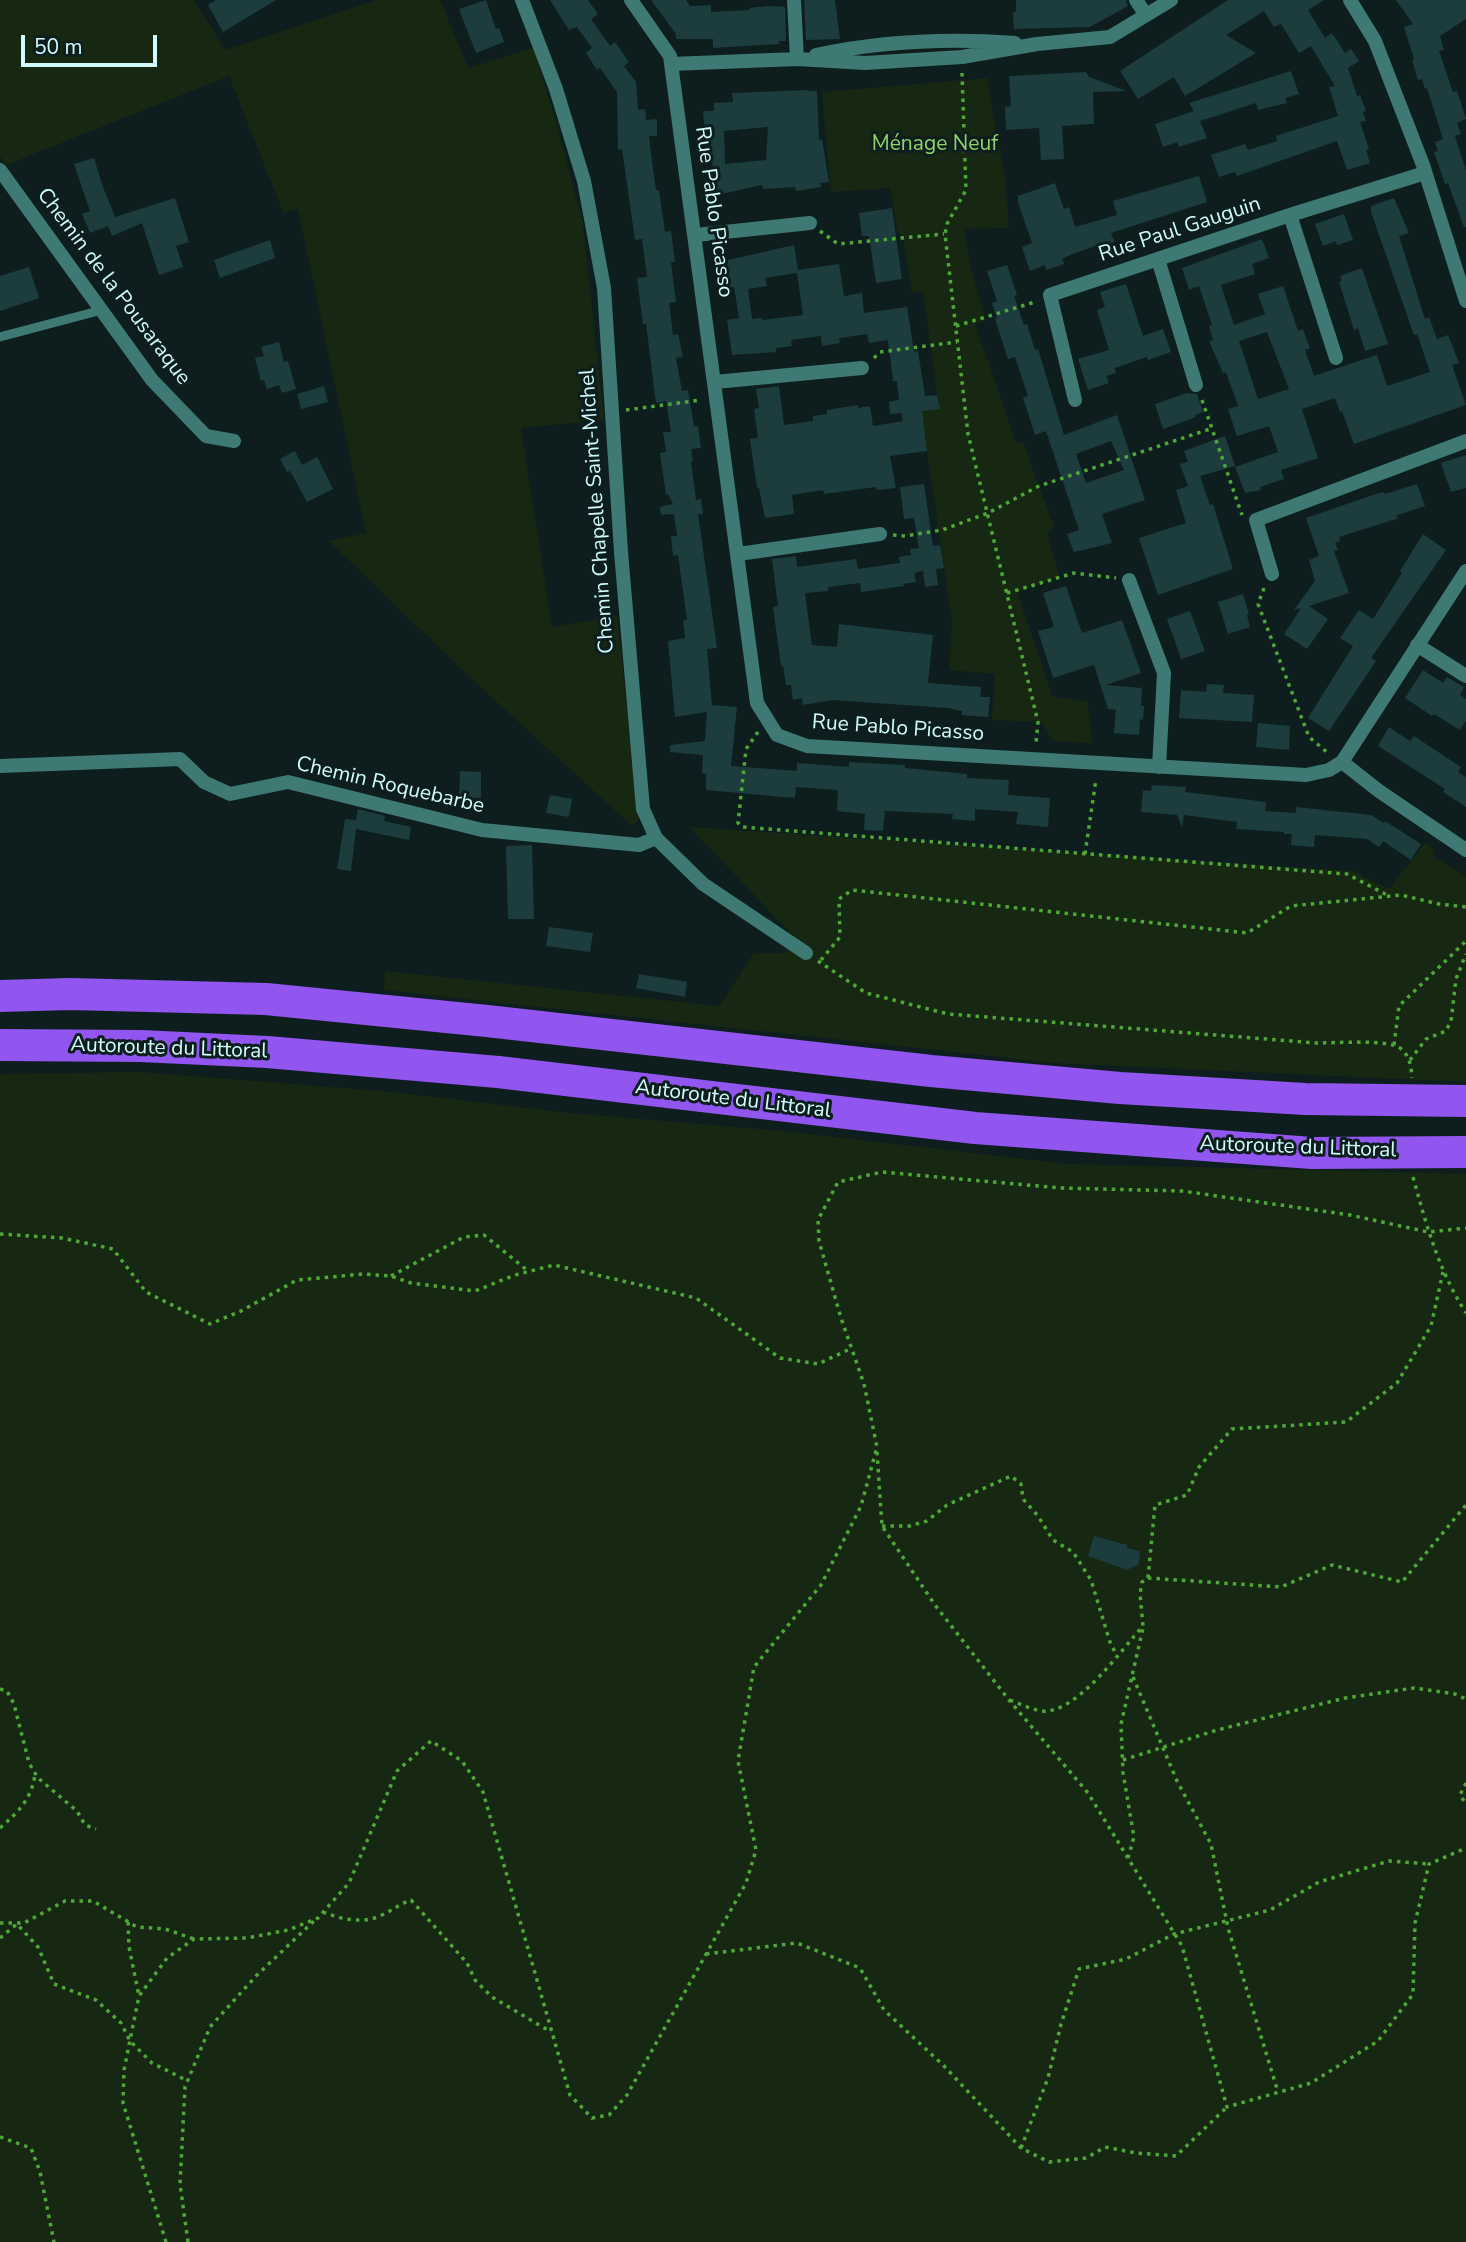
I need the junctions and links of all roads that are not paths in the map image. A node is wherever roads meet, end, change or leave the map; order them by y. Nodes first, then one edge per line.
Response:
1 (523, 0) edge
2 (631, 0) edge
3 (794, 0) edge
4 (1136, 0) edge
5 (1171, 0) edge
6 (1350, 0) edge
7 (1146, 15) junction
8 (1037, 44) junction
9 (797, 59) junction
10 (670, 64) junction
11 (0, 170) edge
12 (1425, 173) junction
13 (1290, 215) junction
14 (810, 223) road end
15 (696, 235) junction
16 (1158, 259) junction
17 (1466, 301) edge
18 (102, 310) junction
19 (0, 337) edge
20 (1336, 358) dead end
21 (862, 368) road end
22 (715, 382) junction
23 (1196, 385) road end
24 (1075, 400) dead end
25 (234, 441) dead end
26 (1466, 441) edge
27 (880, 534) road end
28 (738, 554) junction
29 (1466, 570) edge
30 (1272, 574) road end
31 (1129, 580) road end
32 (1418, 645) junction
33 (1466, 676) edge
34 (1342, 762) junction
35 (0, 765) edge
36 (1159, 767) junction
37 (656, 838) junction
38 (1466, 850) edge
39 (806, 953) road end
40 (0, 996) edge
41 (0, 1045) edge
42 (1466, 1101) edge
43 (1466, 1152) edge

1 - 37 street, Chemin Chapelle Saint-Michel
2 - 10 street, Rue Pablo Picasso
3 - 9 street
4 - 7 street
5 - 7 street
6 - 12 street
7 - 8 street
8 - 9 street
8 - 9 street
9 - 10 street
10 - 15 street, Rue Pablo Picasso
11 - 18 street, Chemin de la Pousaraque
12 - 13 street, Rue Paul Gauguin
12 - 17 street
13 - 16 street, Rue Paul Gauguin
13 - 20 street
14 - 15 street
15 - 22 street, Rue Pablo Picasso
16 - 23 street
16 - 24 street, Rue Paul Gauguin
18 - 19 lane
18 - 25 street, Chemin de la Pousaraque
21 - 22 street
22 - 28 street, Rue Pablo Picasso
26 - 30 street
27 - 28 street
28 - 36 street, Rue Pablo Picasso
29 - 32 street
31 - 36 street
32 - 33 street
32 - 34 street
34 - 36 street, Rue Pablo Picasso
34 - 38 street
35 - 37 street, Chemin Roquebarbe
37 - 39 street, Chemin Chapelle Saint-Michel
40 - 42 highway
41 - 43 highway, Autoroute du Littoral

